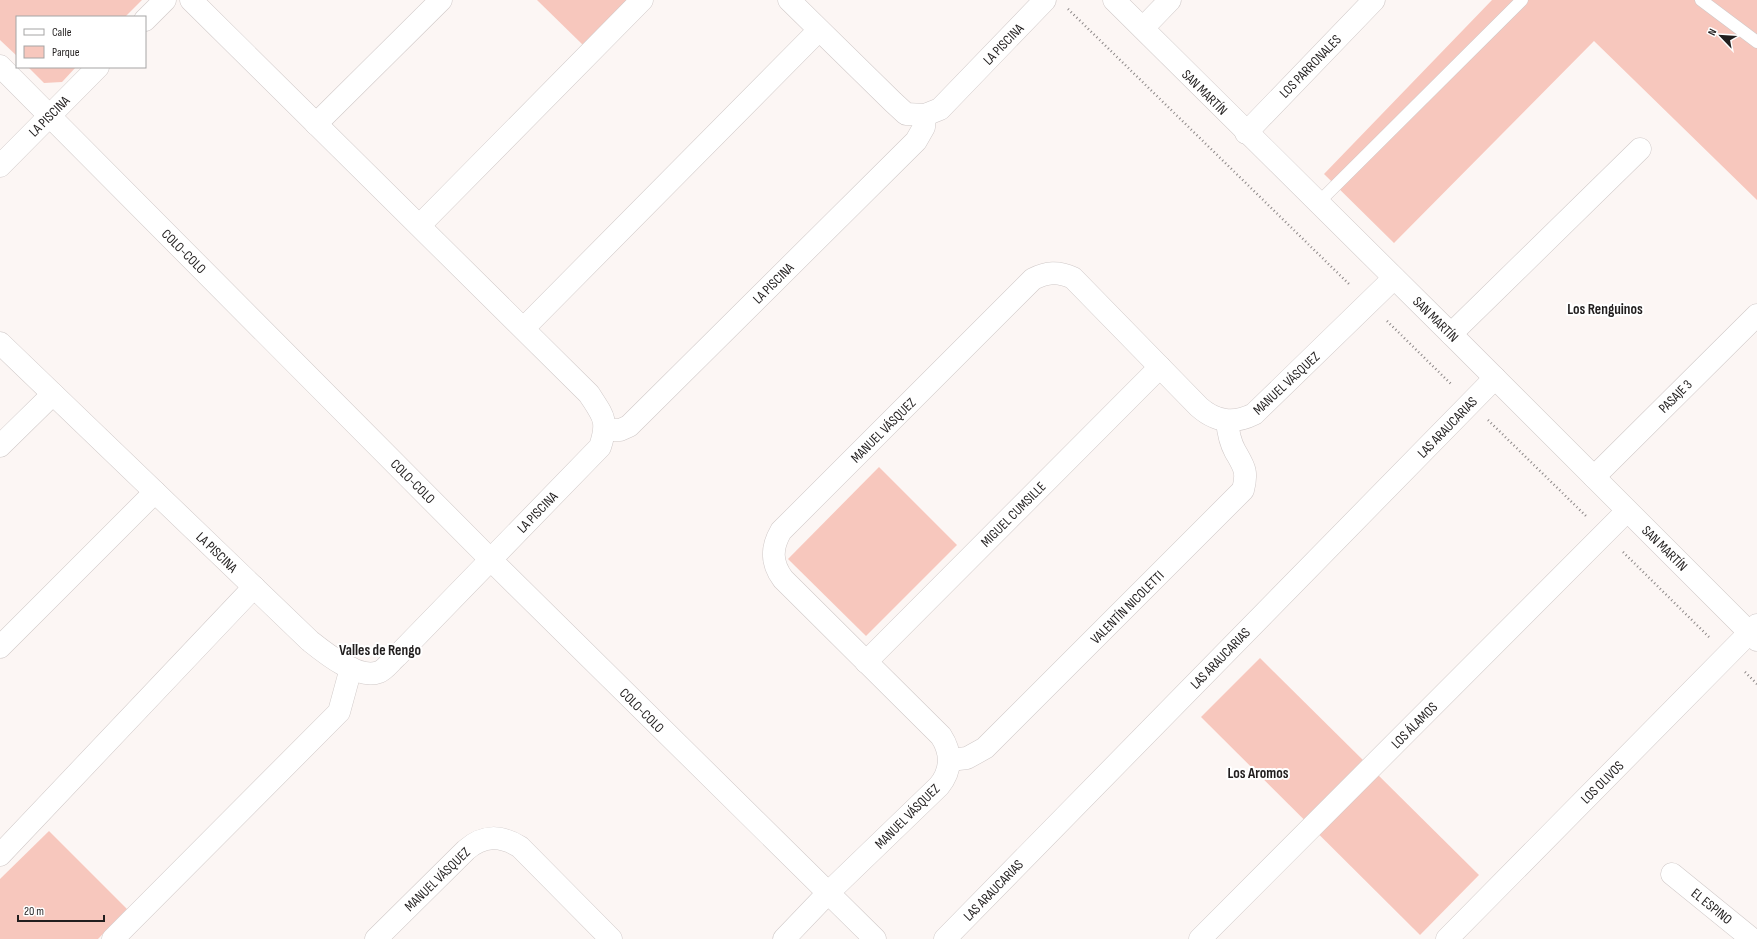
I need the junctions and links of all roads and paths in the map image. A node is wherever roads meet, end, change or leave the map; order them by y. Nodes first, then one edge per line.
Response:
1 (165, 0) edge
2 (191, 0) edge
3 (441, 0) edge
4 (642, 0) edge
5 (789, 0) edge
6 (1114, 0) edge
7 (1170, 0) edge
8 (1374, 0) edge
9 (1522, 0) edge
10 (1701, 0) edge
11 (1055, 3) edge
12 (146, 19) edge
13 (1143, 28) junction
14 (819, 30) junction
15 (1757, 42) edge
16 (0, 66) edge
17 (97, 68) edge
18 (925, 115) junction
19 (50, 116) junction
20 (316, 124) junction
21 (1246, 133) junction
22 (1640, 149) dead end
23 (0, 166) edge
24 (1318, 203) junction
25 (420, 225) junction
26 (1394, 278) junction
27 (1369, 303) junction
28 (1757, 315) edge
29 (524, 328) junction
30 (1451, 334) junction
31 (0, 343) edge
32 (1160, 367) junction
33 (1495, 378) junction
34 (53, 394) junction
35 (1470, 403) junction
36 (1227, 421) junction
37 (605, 430) junction
38 (0, 446) edge
39 (1594, 477) junction
40 (155, 492) junction
41 (1628, 511) junction
42 (1604, 534) junction
43 (491, 560) junction
44 (254, 587) junction
45 (1755, 633) edge
46 (0, 647) edge
47 (1728, 655) junction
48 (866, 662) junction
49 (351, 668) junction
50 (1757, 684) edge
51 (950, 760) junction
52 (0, 855) edge
53 (1672, 874) dead end
54 (828, 893) junction
55 (599, 935) edge
56 (113, 939) edge
57 (376, 939) edge
58 (784, 939) edge
59 (875, 939) edge
60 (945, 939) edge
61 (1200, 939) edge
62 (1447, 939) edge
63 (1752, 939) edge

1 - 12 street
2 - 20 street
3 - 20 street
4 - 25 street
5 - 14 street
6 - 13 street, SAN MARTÍN
7 - 13 street
8 - 21 street, LOS PARRONALES
9 - 24 lane
10 - 15 lane
11 - 18 street, LA PISCINA
11 - 27 path
13 - 21 street, SAN MARTÍN
14 - 18 street
14 - 29 street
16 - 19 street, COLO-COLO
17 - 19 street, LA PISCINA
18 - 37 street, LA PISCINA
19 - 23 street, LA PISCINA
19 - 43 street, COLO-COLO
20 - 25 street
21 - 24 street, SAN MARTÍN
22 - 30 street
24 - 26 street, SAN MARTÍN
25 - 29 street
26 - 27 street, MANUEL VÁSQUEZ
26 - 30 street, SAN MARTÍN
27 - 35 path
27 - 36 street, MANUEL VÁSQUEZ
28 - 39 street, PASAJE 3
29 - 37 street
30 - 33 street, SAN MARTÍN
31 - 34 street, LA PISCINA
32 - 36 street, MANUEL VÁSQUEZ
32 - 48 street, MIGUEL CUMSILLE
32 - 48 street, MANUEL VÁSQUEZ
33 - 35 street, LAS ARAUCARIAS
33 - 39 street, SAN MARTÍN
34 - 38 street
34 - 40 street, LA PISCINA
35 - 42 path
35 - 60 street, LAS ARAUCARIAS
36 - 51 street, VALENTÍN NICOLETTI
37 - 43 street, LA PISCINA
39 - 41 street, SAN MARTÍN
40 - 44 street, LA PISCINA
40 - 46 street
41 - 42 street, LOS ÁLAMOS
41 - 45 street, SAN MARTÍN
42 - 47 path
42 - 61 street, LOS ÁLAMOS
43 - 49 street, LA PISCINA
43 - 54 street, COLO-COLO
44 - 49 street, LA PISCINA
44 - 52 street
45 - 47 street, LOS OLIVOS
47 - 50 path
47 - 62 street, LOS OLIVOS
48 - 51 street, MANUEL VÁSQUEZ
49 - 56 street
51 - 54 street, MANUEL VÁSQUEZ
53 - 63 street, EL ESPINO
54 - 58 street, MANUEL VÁSQUEZ
54 - 59 street, COLO-COLO
55 - 57 street, MANUEL VÁSQUEZ

